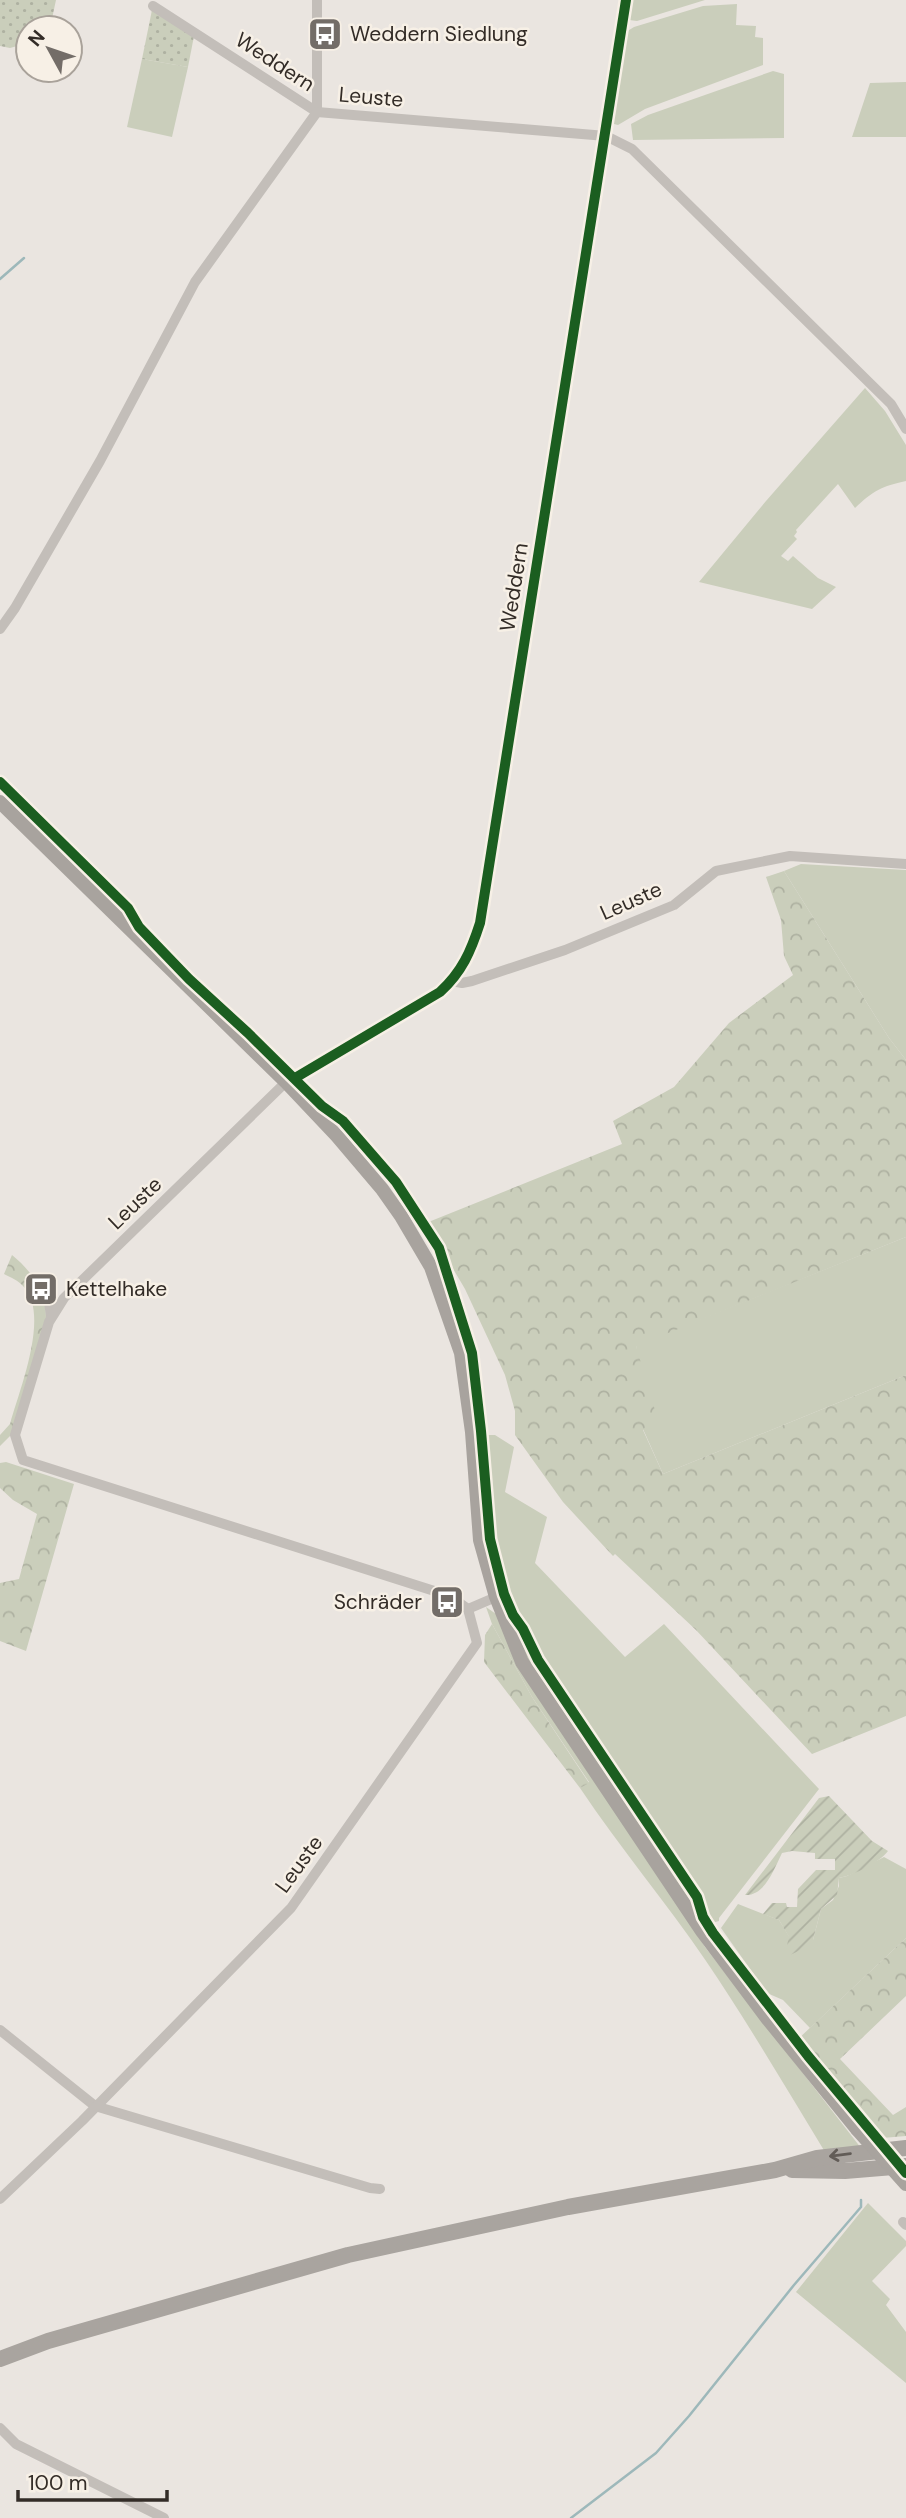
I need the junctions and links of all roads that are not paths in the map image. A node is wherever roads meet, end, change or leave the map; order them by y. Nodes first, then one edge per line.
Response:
1 (317, 0) edge
2 (626, 0) edge
3 (153, 6) dead end
4 (317, 112) junction
5 (606, 136) junction
6 (906, 429) edge
7 (0, 629) edge
8 (0, 802) edge
9 (906, 863) edge
10 (452, 981) junction
11 (286, 1082) junction
12 (71, 1292) junction
13 (51, 1316) junction
14 (496, 1597) junction
15 (468, 1609) junction
16 (0, 2031) edge
17 (95, 2106) junction
18 (906, 2148) edge
19 (906, 2166) edge
20 (775, 2170) junction
21 (906, 2185) edge
22 (380, 2189) dead end
23 (0, 2199) edge
24 (0, 2359) edge
25 (0, 2428) edge
26 (164, 2518) edge

1 - 4 street, Weddern
2 - 5 street, Weddern
3 - 4 street, Weddern
4 - 5 street, Leuste
4 - 7 street, Leuste
5 - 6 street, Leuste
5 - 10 street, Weddern
8 - 11 main road
9 - 10 street, Leuste
10 - 11 street, Weddern
11 - 12 street, Leuste
11 - 14 main road
12 - 13 street, Leuste
12 - 13 street, Leuste
13 - 15 street, Leuste
14 - 15 street
14 - 21 main road, bridge
15 - 17 street, Leuste
16 - 17 street
17 - 22 street
17 - 23 street, Leuste
18 -> 20 highway
19 - 20 highway
20 - 24 highway
25 - 26 street

